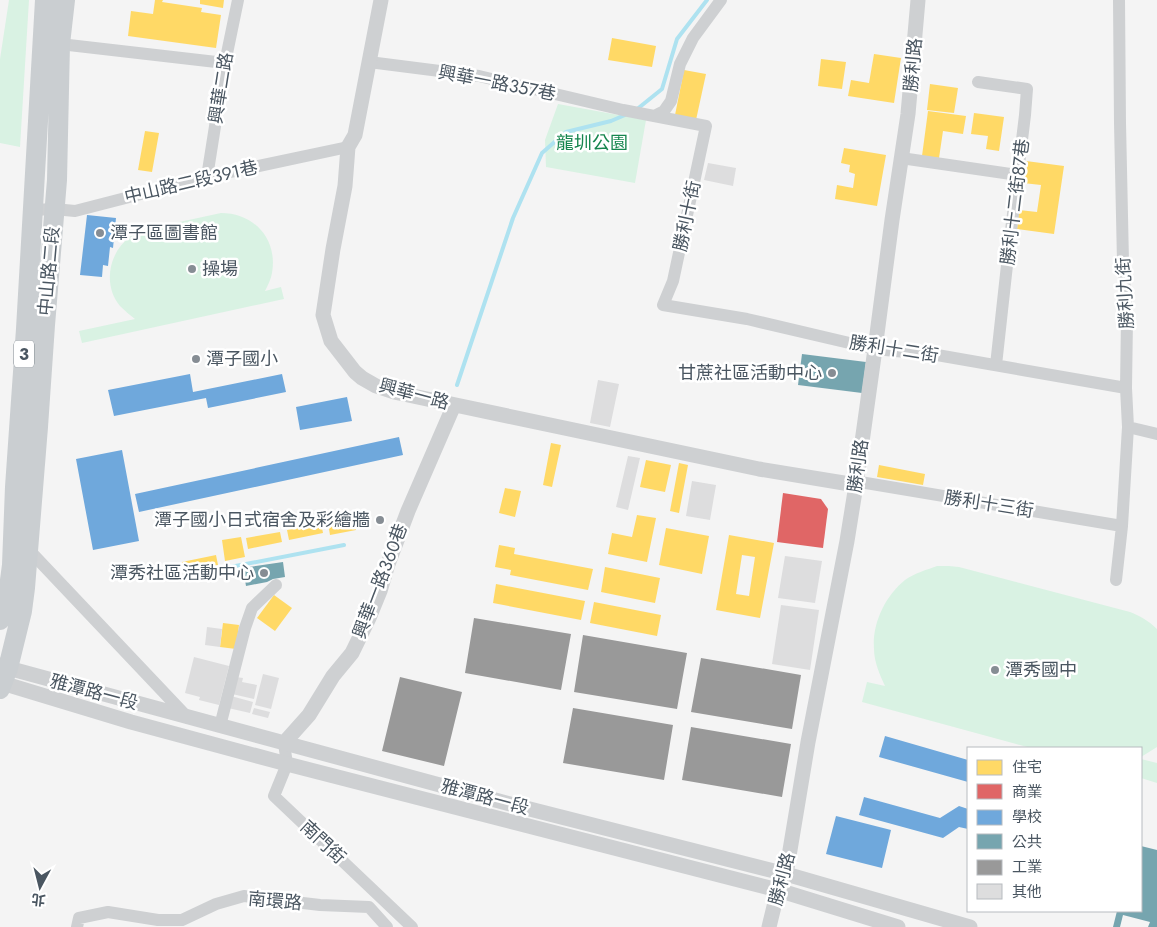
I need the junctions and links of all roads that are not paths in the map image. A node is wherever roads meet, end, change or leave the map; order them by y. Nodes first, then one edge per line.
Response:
1 (45, 0) edge
2 (65, 0) edge
3 (238, 0) edge
4 (381, 0) edge
5 (721, 0) edge
6 (914, 1) edge
7 (1118, 3) edge
8 (60, 44) junction
9 (369, 62) junction
10 (225, 63) junction
11 (978, 82) dead end
12 (654, 116) junction
13 (348, 147) junction
14 (901, 158) junction
15 (1018, 175) junction
16 (207, 177) junction
17 (54, 209) junction
18 (33, 210) junction
19 (662, 305) joint
20 (875, 349) junction
21 (996, 365) junction
22 (1126, 388) junction
23 (454, 405) junction
24 (1128, 427) junction
25 (1157, 434) edge
26 (856, 485) junction
27 (1122, 526) junction
28 (28, 549) junction
29 (1116, 580) dead end
30 (276, 585) dead end
31 (0, 620) edge
32 (2, 677) edge
33 (188, 718) junction
34 (220, 726) junction
35 (284, 743) junction
36 (287, 764) junction
37 (786, 874) junction
38 (778, 890) junction
39 (76, 927) edge
40 (387, 927) edge
41 (412, 927) edge
42 (769, 927) edge
43 (898, 927) edge
44 (970, 927) edge

1 - 18 main road, 中山路二段 / 3
2 - 8 main road, 中山路二段 / 3
3 - 10 street, 興華二路
4 - 9 street, 興華一路
5 - 12 street
6 - 14 street, 勝利路
7 - 22 street, 勝利九街
8 - 10 street
8 - 17 main road, 中山路二段 / 3
9 - 12 street, 興華一路357巷
9 - 13 street, 興華一路
10 - 16 street, 興華二路
11 - 15 street, 勝利十二街87巷
12 - 19 street, 勝利十街
13 - 16 street, 中山路二段391巷
13 - 23 street, 興華一路
14 - 15 street
14 - 20 street, 勝利路
15 - 21 street, 勝利十二街87巷
16 - 17 street, 中山路二段391巷
17 - 18 street, 中山路二段391巷
17 - 28 main road, 中山路二段 / 3
18 - 31 main road, 中山路二段 / 3
19 - 20 street, 勝利十二街
20 - 21 street, 勝利十二街
20 - 26 street, 勝利路
21 - 22 street, 勝利十二街
22 - 24 street, 勝利九街
23 - 26 street, 興華一路
23 - 35 street, 興華一路360巷
24 - 25 street
24 - 27 street, 勝利九街
26 - 27 street, 勝利十三街
26 - 37 street, 勝利路
27 - 29 street, 勝利九街
28 - 32 main road, 中山路二段 / 3
28 - 33 street
30 - 34 street
32 - 33 street, 雅潭路一段
32 - 36 street, 雅潭路一段
33 - 34 street, 雅潭路一段
34 - 35 street, 雅潭路一段
35 - 36 street
35 - 37 street, 雅潭路一段
36 - 38 street, 雅潭路一段
36 - 41 street, 南門街
37 - 38 street, 勝利路
37 - 44 street, 雅潭路一段
38 - 42 street, 勝利路
38 - 43 street, 雅潭路一段
39 - 40 street, 南環路

